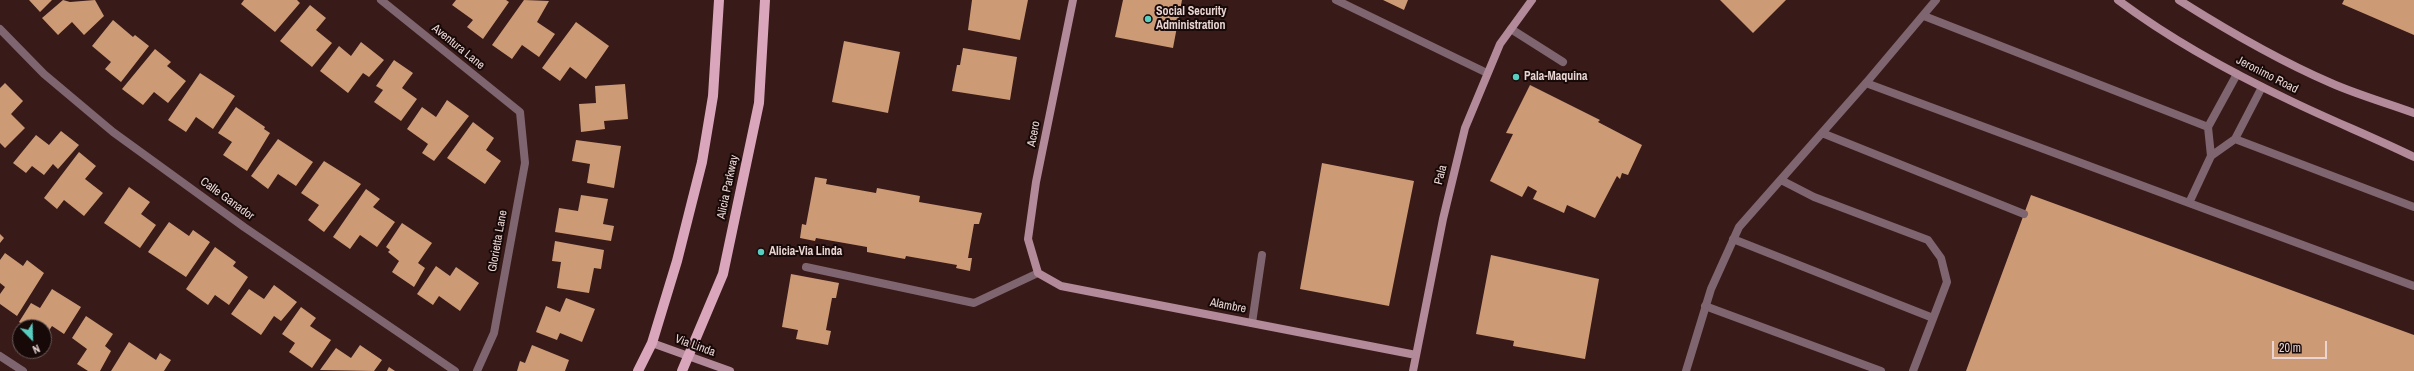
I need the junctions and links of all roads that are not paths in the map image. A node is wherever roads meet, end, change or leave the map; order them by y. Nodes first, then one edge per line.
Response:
1 (381, 0) edge
2 (719, 0) edge
3 (765, 0) edge
4 (1073, 0) edge
5 (1336, 0) edge
6 (1532, 0) edge
7 (1936, 0) edge
8 (2118, 0) edge
9 (2179, 0) edge
10 (1924, 16) junction
11 (0, 29) edge
12 (1511, 29) junction
13 (1563, 62) dead end
14 (1487, 73) junction
15 (2237, 74) junction
16 (1866, 83) junction
17 (2262, 87) junction
18 (520, 112) joint
19 (2414, 113) edge
20 (2208, 127) junction
21 (1822, 133) junction
22 (2235, 139) junction
23 (2211, 156) junction
24 (2414, 157) edge
25 (1781, 180) junction
26 (2189, 203) junction
27 (2414, 207) edge
28 (2024, 214) dead end
29 (1733, 239) junction
30 (1262, 255) dead end
31 (806, 267) dead end
32 (1038, 273) junction
33 (2414, 286) edge
34 (1705, 306) junction
35 (1933, 318) junction
36 (1252, 323) junction
37 (652, 343) junction
38 (1416, 355) junction
39 (0, 356) edge
40 (688, 356) junction
41 (1688, 370) edge
42 (23, 371) edge
43 (455, 371) edge
44 (477, 371) edge
45 (638, 371) edge
46 (682, 371) edge
47 (730, 371) edge
48 (1413, 371) edge
49 (1881, 371) edge
50 (1913, 371) edge

1 - 18 street, Aventura Lane
2 - 37 main road
3 - 40 main road, Alicia Parkway
4 - 32 street, Acero
5 - 14 street
6 - 12 street, Pala
7 - 10 street
8 - 15 street, Jeronimo Road
9 - 19 street, Jeronimo Road
10 - 16 street
10 - 20 street
11 - 43 street, Calle Ganador
12 - 13 street
12 - 14 street, Pala
14 - 38 street, Pala
15 - 17 street, Jeronimo Road
15 - 20 street
16 - 21 street
16 - 26 street
17 - 22 street
17 - 24 street, Jeronimo Road
18 - 44 street, Glorietta Lane
20 - 23 street
21 - 25 street
21 - 28 street
22 - 23 street
22 - 27 street
23 - 26 street
25 - 29 street
25 - 35 street
26 - 33 street
29 - 34 street
29 - 35 street
30 - 36 street
31 - 32 street
32 - 36 street, Alambre
34 - 41 street
34 - 49 street
35 - 50 street
36 - 38 street, Alambre
37 - 40 street, Via Linda
37 - 45 main road
38 - 48 street, Pala
39 - 42 street
40 - 46 main road, Alicia Parkway
40 - 47 street, Via Linda

